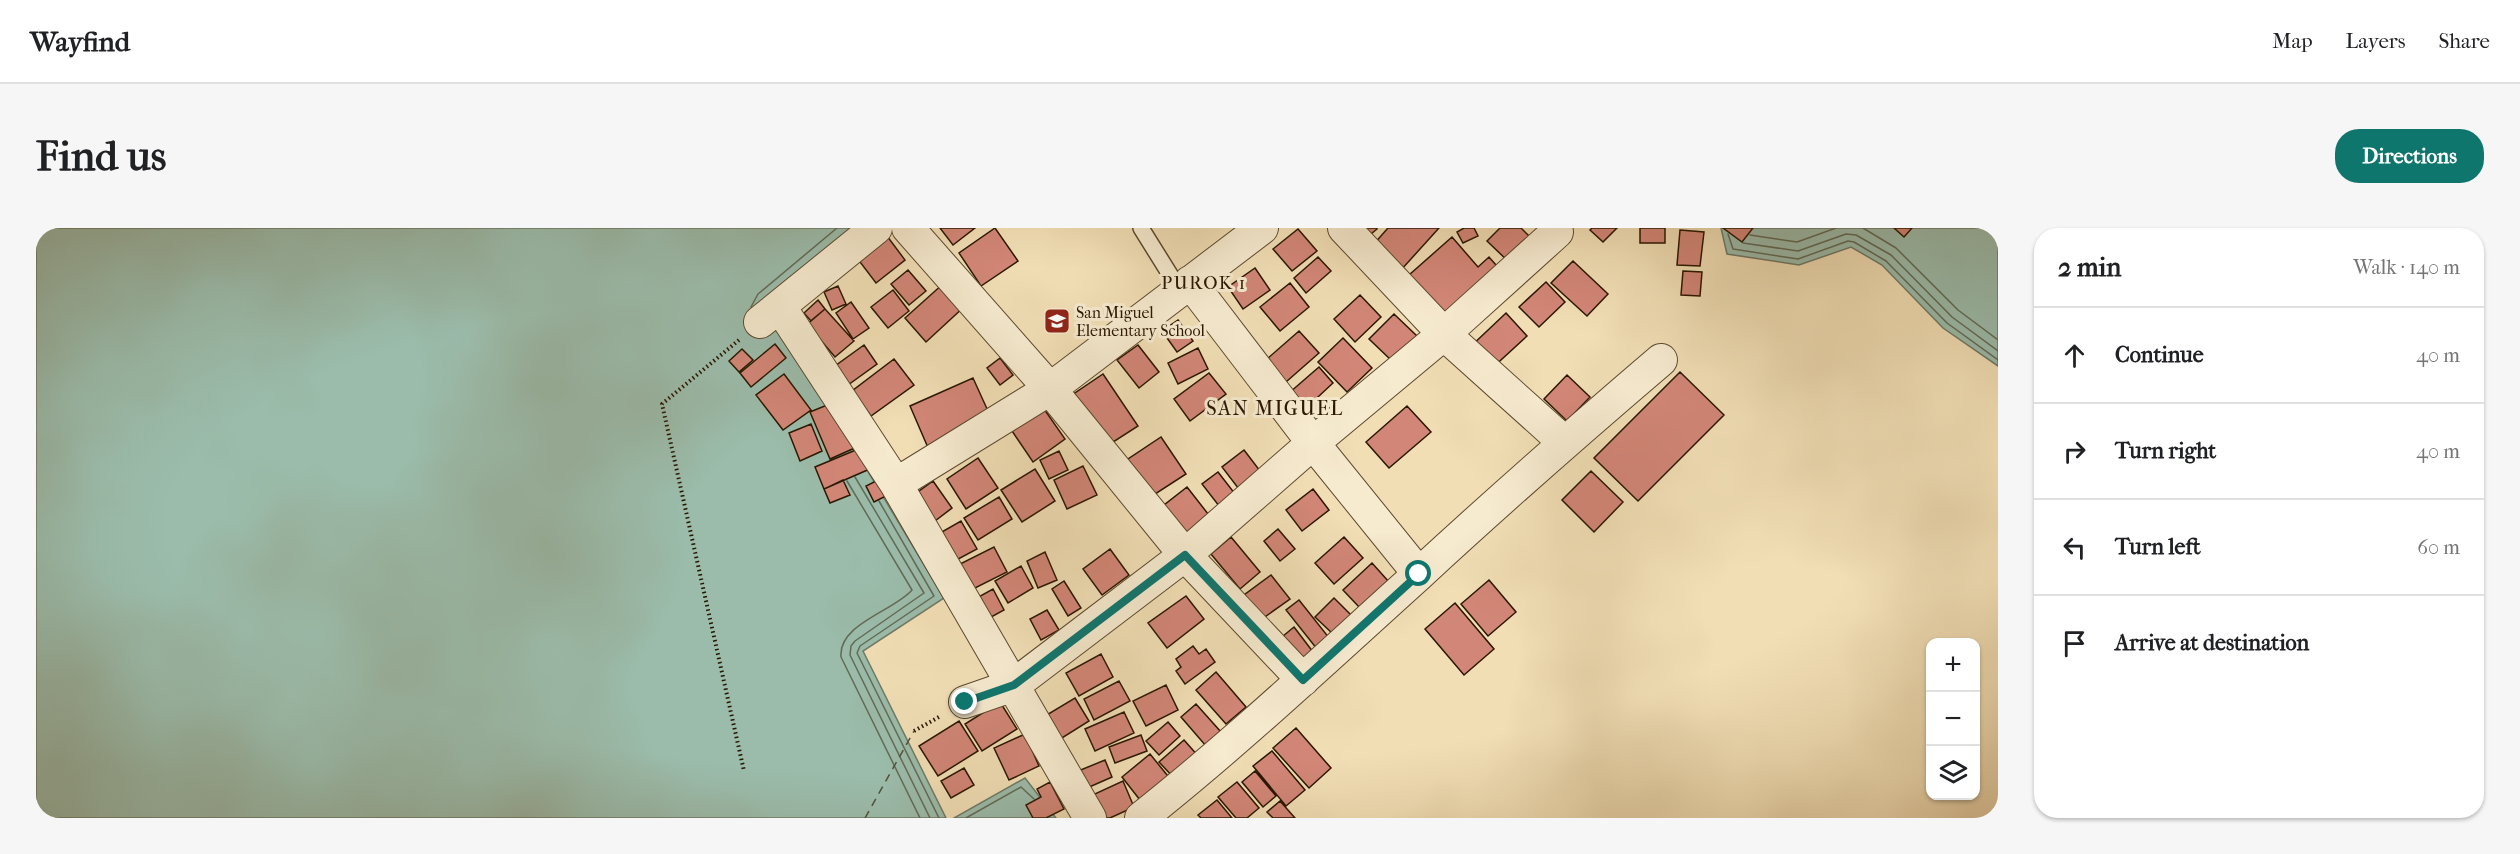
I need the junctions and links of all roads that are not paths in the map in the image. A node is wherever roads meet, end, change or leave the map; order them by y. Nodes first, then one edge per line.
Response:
1 (876, 228) edge
2 (908, 228) edge
3 (1141, 228) edge
4 (1262, 228) edge
5 (1344, 228) edge
6 (1557, 232) dead end
7 (1185, 286) junction
8 (1444, 334) junction
9 (1661, 360) dead end
10 (1050, 389) junction
11 (1564, 442) junction
12 (1313, 443) junction
13 (896, 484) junction
14 (1185, 555) junction
15 (1419, 574) junction
16 (1303, 680) junction
17 (1014, 685) junction
18 (965, 702) dead end
19 (1090, 818) edge
20 (1141, 818) edge

1 - 13 street
2 - 10 street
3 - 7 lane
4 - 7 street
5 - 8 street
6 - 8 street
7 - 10 street
7 - 12 street
8 - 11 street
8 - 12 street
9 - 11 street
10 - 13 street
10 - 14 street
11 - 15 street
12 - 14 street
12 - 15 street
13 - 17 street
14 - 16 street
14 - 17 street
15 - 16 street
16 - 20 street
17 - 18 street
17 - 19 street

